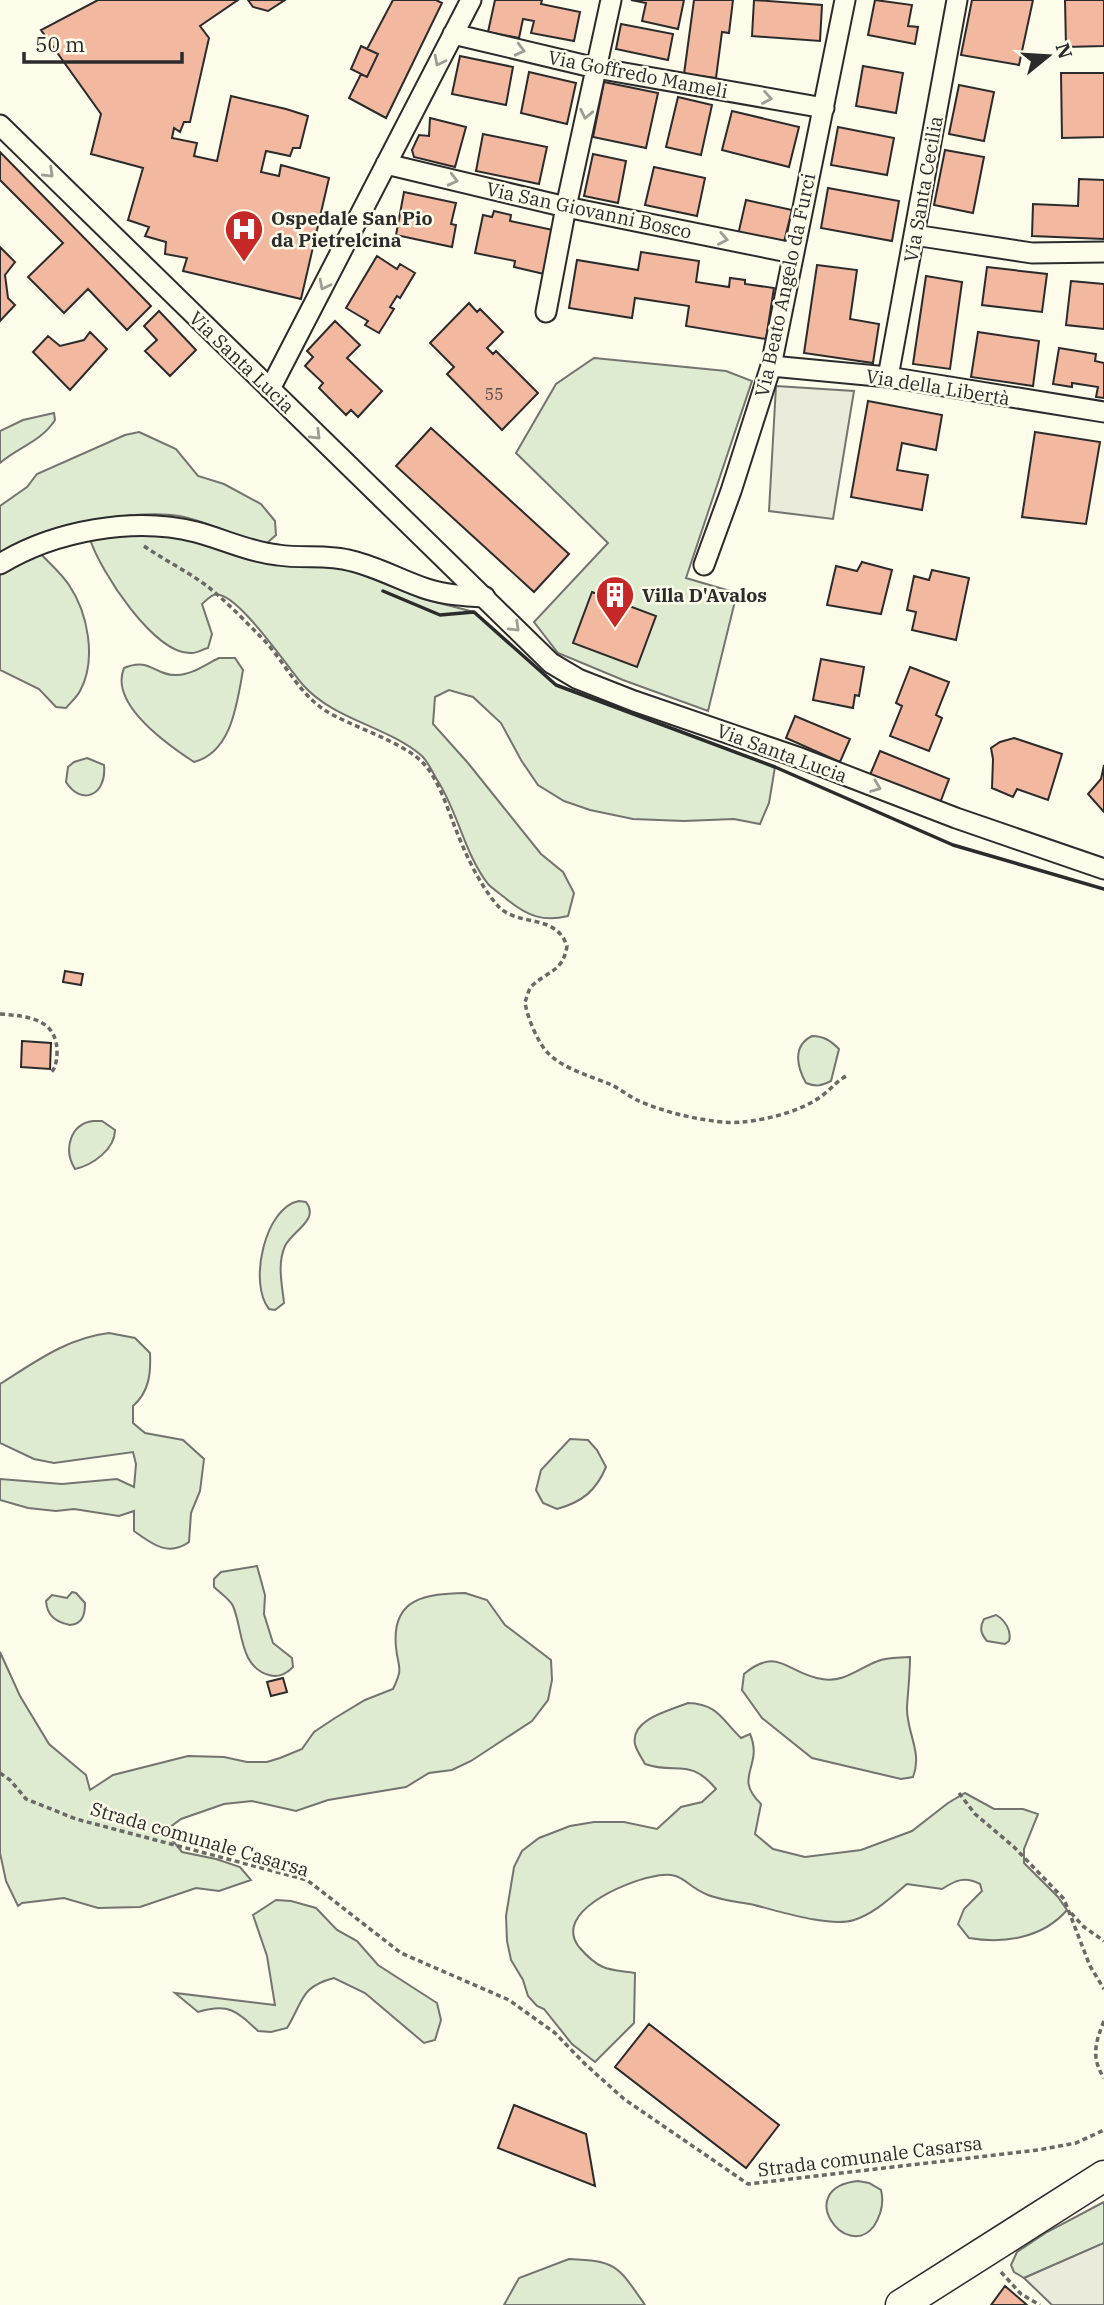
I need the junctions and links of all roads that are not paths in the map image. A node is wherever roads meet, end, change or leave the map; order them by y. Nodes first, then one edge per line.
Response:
1 (471, 0) edge
2 (611, 0) edge
3 (845, 0) edge
4 (957, 0) edge
5 (453, 34) junction
6 (596, 68) junction
7 (824, 108) junction
8 (0, 125) edge
9 (386, 164) junction
10 (566, 207) junction
11 (914, 235) junction
12 (1104, 252) edge
13 (793, 253) junction
14 (546, 312) dead end
15 (771, 366) junction
16 (888, 377) junction
17 (270, 389) junction
18 (1104, 412) edge
19 (0, 564) edge
20 (704, 565) dead end
21 (485, 597) junction
22 (1104, 869) edge
23 (1104, 2176) edge
24 (901, 2305) edge

1 - 5 street
2 - 6 street
3 - 7 street, Via Beato Angelo da Furci
4 - 11 street, Via Santa Cecilia
5 -> 6 street, Via Goffredo Mameli
5 -> 9 street
6 -> 7 street, Via Goffredo Mameli
6 -> 10 street
7 - 13 street, Via Beato Angelo da Furci
8 -> 17 street, Via Santa Lucia
9 -> 10 street, Via San Giovanni Bosco
9 -> 17 street
10 -> 13 street, Via San Giovanni Bosco
10 - 14 street
11 - 12 street
11 - 16 street, Via Santa Cecilia
13 - 15 street, Via Beato Angelo da Furci
15 - 16 street, Via della Libertà
15 - 20 street, Via Beato Angelo da Furci
16 - 18 street, Via della Libertà
17 -> 21 street, Via Santa Lucia
19 - 21 street
21 -> 22 street, Via Santa Lucia
23 - 24 main road

